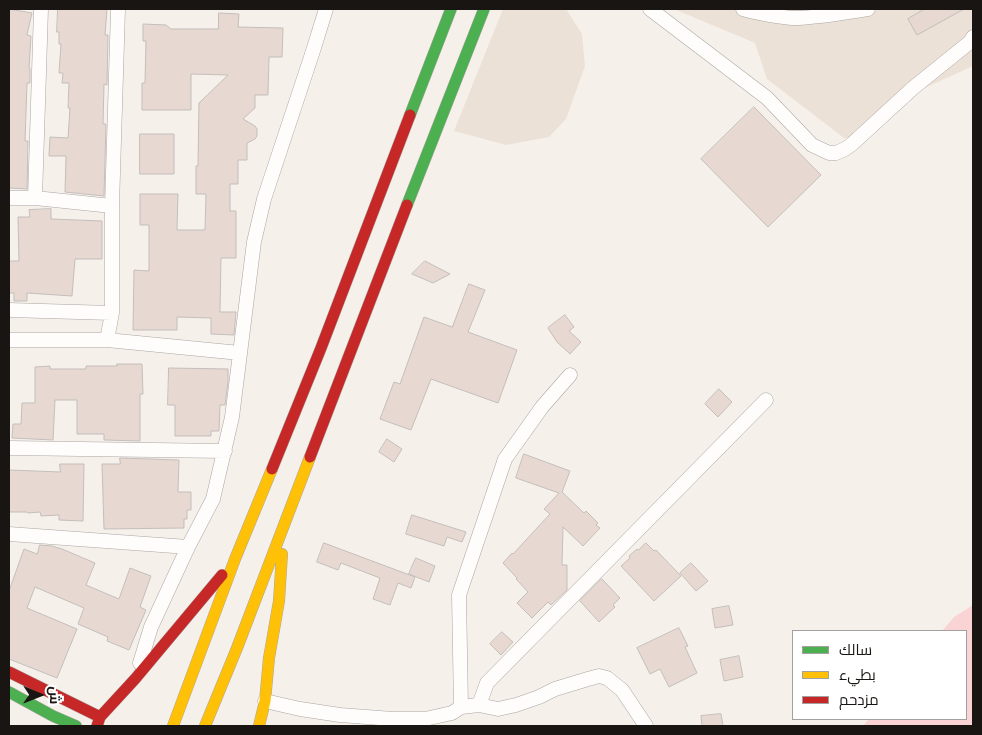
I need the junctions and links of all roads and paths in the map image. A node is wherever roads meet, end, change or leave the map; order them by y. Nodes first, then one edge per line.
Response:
1 (41, 9) edge
2 (118, 9) edge
3 (326, 9) edge
4 (451, 9) edge
5 (484, 9) edge
6 (650, 9) edge
7 (743, 9) edge
8 (868, 9) edge
9 (973, 38) edge
10 (9, 198) edge
11 (35, 198) junction
12 (112, 206) junction
13 (9, 310) edge
14 (112, 313) junction
15 (9, 340) edge
16 (107, 340) junction
17 (240, 353) junction
18 (570, 375) dead end
19 (766, 400) dead end
20 (9, 448) edge
21 (225, 451) junction
22 (283, 531) junction
23 (9, 534) edge
24 (188, 547) junction
25 (235, 559) junction
26 (185, 619) junction
27 (205, 637) junction
28 (238, 648) junction
29 (269, 658) junction
30 (9, 672) edge
31 (135, 680) junction
32 (9, 692) edge
33 (265, 701) junction
34 (479, 705) junction
35 (461, 708) junction
36 (52, 721) edge
37 (99, 722) edge
38 (76, 726) edge
39 (108, 726) edge
40 (173, 726) edge
41 (205, 726) edge
42 (259, 726) edge
43 (646, 726) edge

1 - 11 street
2 - 12 street
3 - 17 street
4 - 25 main road
5 - 22 main road
6 - 9 street
7 - 8 street
10 - 11 street
11 - 12 street
12 - 14 street
13 - 14 street
14 - 16 street
15 - 16 street
16 - 17 street
17 - 21 street
18 - 35 street
19 - 34 street
20 - 21 street
21 - 24 street
22 - 28 main road
22 - 29 main road
23 - 24 street
24 - 31 street
25 - 26 main road
25 - 27 main road
26 - 27 main road
26 - 31 main road
27 - 40 main road
28 - 29 main road
28 - 41 main road
29 - 33 main road
30 - 37 main road
31 - 37 main road
32 - 36 main road
33 - 35 street
33 - 42 main road
34 - 35 street
34 - 43 street
36 - 38 main road
37 - 39 main road

